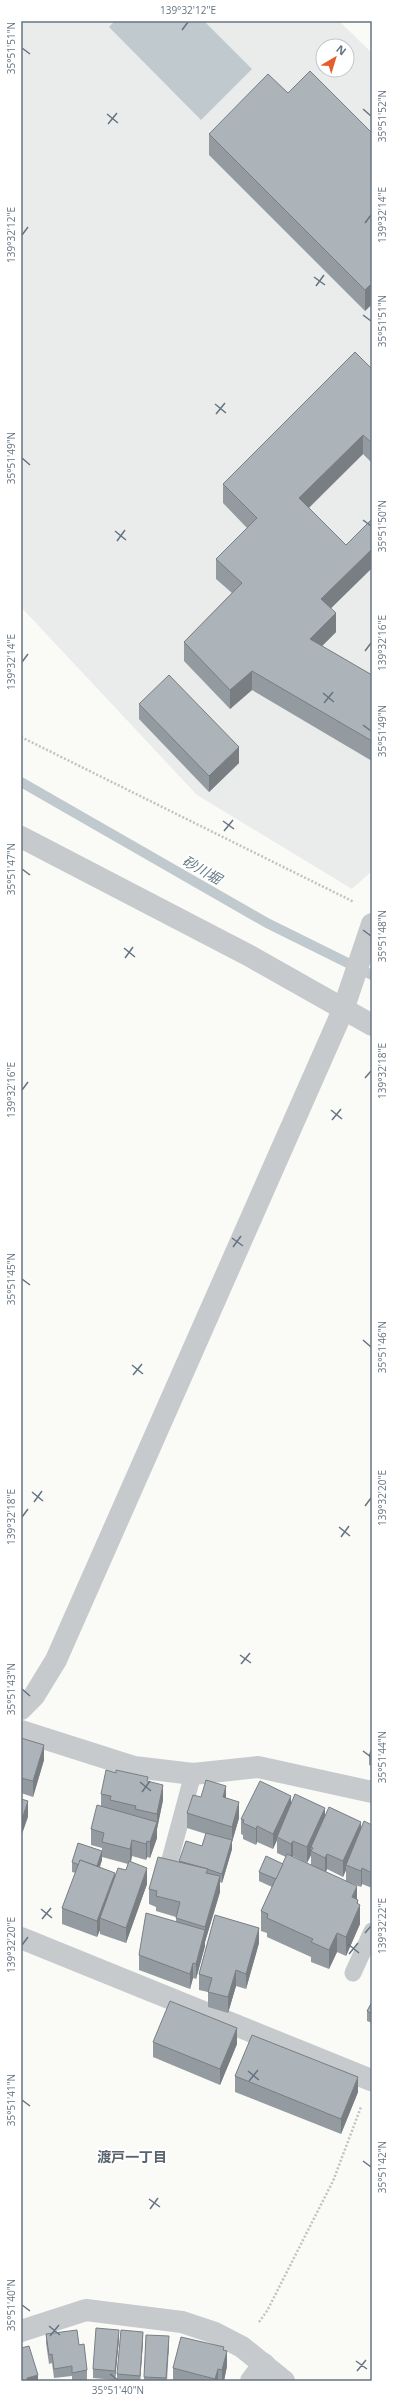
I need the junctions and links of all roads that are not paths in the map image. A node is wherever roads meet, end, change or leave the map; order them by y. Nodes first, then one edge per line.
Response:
1 (21, 837) edge
2 (372, 924) edge
3 (343, 1010) junction
4 (372, 1025) edge
5 (21, 1710) edge
6 (21, 1731) edge
7 (193, 1774) junction
8 (372, 1792) edge
9 (168, 1867) edge
10 (372, 1931) edge
11 (21, 1938) edge
12 (353, 1973) dead end
13 (371, 2080) edge
14 (21, 2331) edge
15 (264, 2364) junction
16 (251, 2381) edge
17 (284, 2381) edge

1 - 3 street
2 - 3 street
3 - 4 street
3 - 5 street
6 - 7 street
7 - 8 street
7 - 9 lane
10 - 12 lane
11 - 13 street
14 - 15 street
15 - 16 street
15 - 17 street

